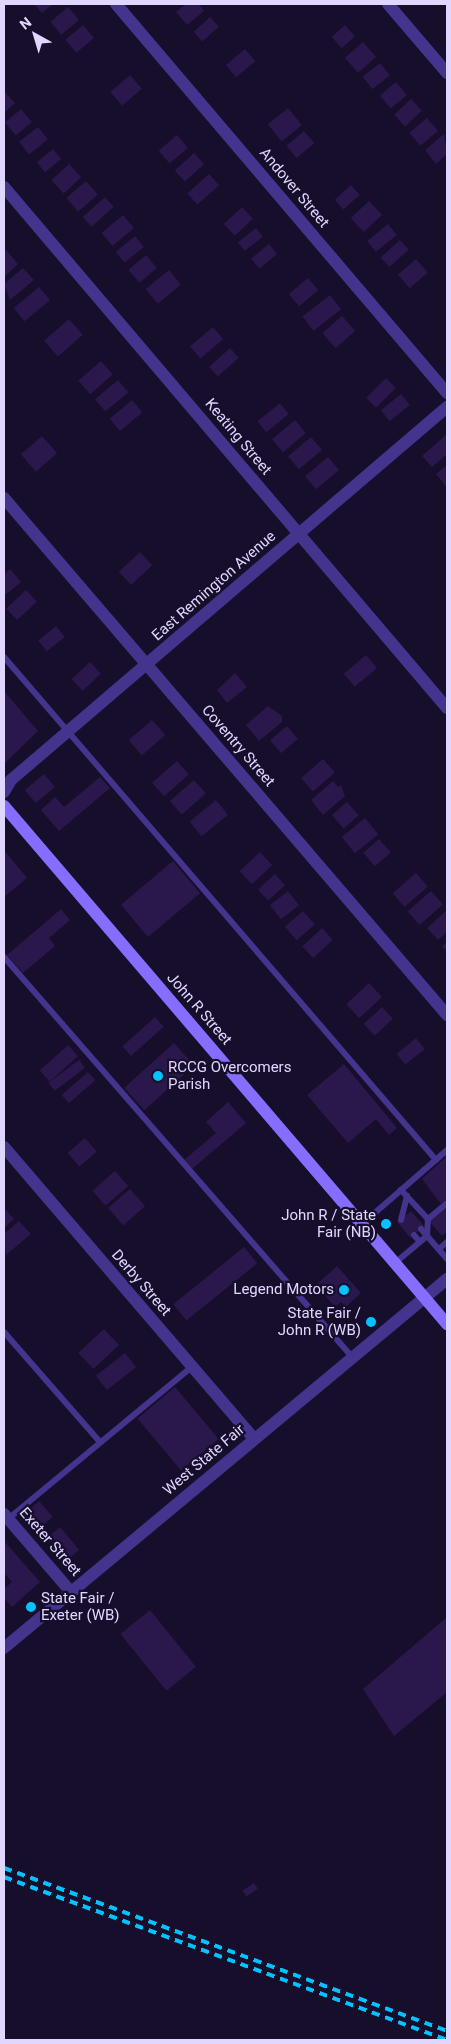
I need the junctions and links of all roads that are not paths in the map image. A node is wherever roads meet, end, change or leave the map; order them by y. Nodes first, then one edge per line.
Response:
1 (116, 4) edge
2 (388, 4) edge
3 (447, 73) edge
4 (4, 188) edge
5 (447, 393) edge
6 (447, 407) edge
7 (4, 498) edge
8 (299, 534) junction
9 (4, 657) edge
10 (147, 665) junction
11 (447, 708) edge
12 (68, 732) junction
13 (4, 792) edge
14 (4, 806) edge
15 (4, 957) edge
16 (447, 1015) edge
17 (4, 1147) edge
18 (447, 1150) edge
19 (436, 1160) junction
20 (401, 1190) junction
21 (407, 1196) junction
22 (444, 1206) edge
23 (402, 1208) junction
24 (408, 1214) dead end
25 (428, 1219) junction
26 (401, 1220) dead end
27 (362, 1224) junction
28 (421, 1229) dead end
29 (414, 1235) dead end
30 (427, 1236) junction
31 (420, 1242) junction
32 (447, 1242) edge
33 (439, 1249) junction
34 (447, 1259) edge
35 (396, 1263) junction
36 (447, 1279) edge
37 (425, 1298) junction
38 (447, 1324) edge
39 (4, 1332) edge
40 (353, 1358) junction
41 (192, 1367) junction
42 (254, 1439) junction
43 (100, 1442) junction
44 (6, 1516) edge
45 (71, 1592) junction
46 (4, 1648) edge

1 - 5 street, Andover Street
2 - 3 street
4 - 8 street, Keating Street
6 - 8 street, East Remington Avenue
7 - 10 street, Coventry Street
8 - 10 street, East Remington Avenue
8 - 11 street, Keating Street
9 - 12 lane
10 - 12 street, East Remington Avenue
10 - 16 street, Coventry Street
12 - 13 street, East Remington Avenue
12 - 19 lane
14 - 27 main road, John R Street
15 - 40 lane
17 - 41 street, Derby Street
18 - 19 lane
19 - 20 lane
20 - 21 lane
20 - 27 lane
21 - 23 lane
21 - 25 lane
22 - 25 lane
23 - 24 lane
23 - 26 lane
25 - 30 lane
27 - 35 main road, John R Street
28 - 30 lane
29 - 31 lane
30 - 31 lane
30 - 33 lane
31 - 35 lane
32 - 33 lane
33 - 34 lane
35 - 37 main road, John R Street
36 - 37 street, West State Fair
37 - 38 main road, John R Street
37 - 40 street, West State Fair
39 - 43 lane
40 - 42 street, West State Fair
41 - 42 street, Derby Street
41 - 43 lane
42 - 45 street, West State Fair
43 - 44 lane
44 - 45 street, Exeter Street
45 - 46 street, West State Fair

